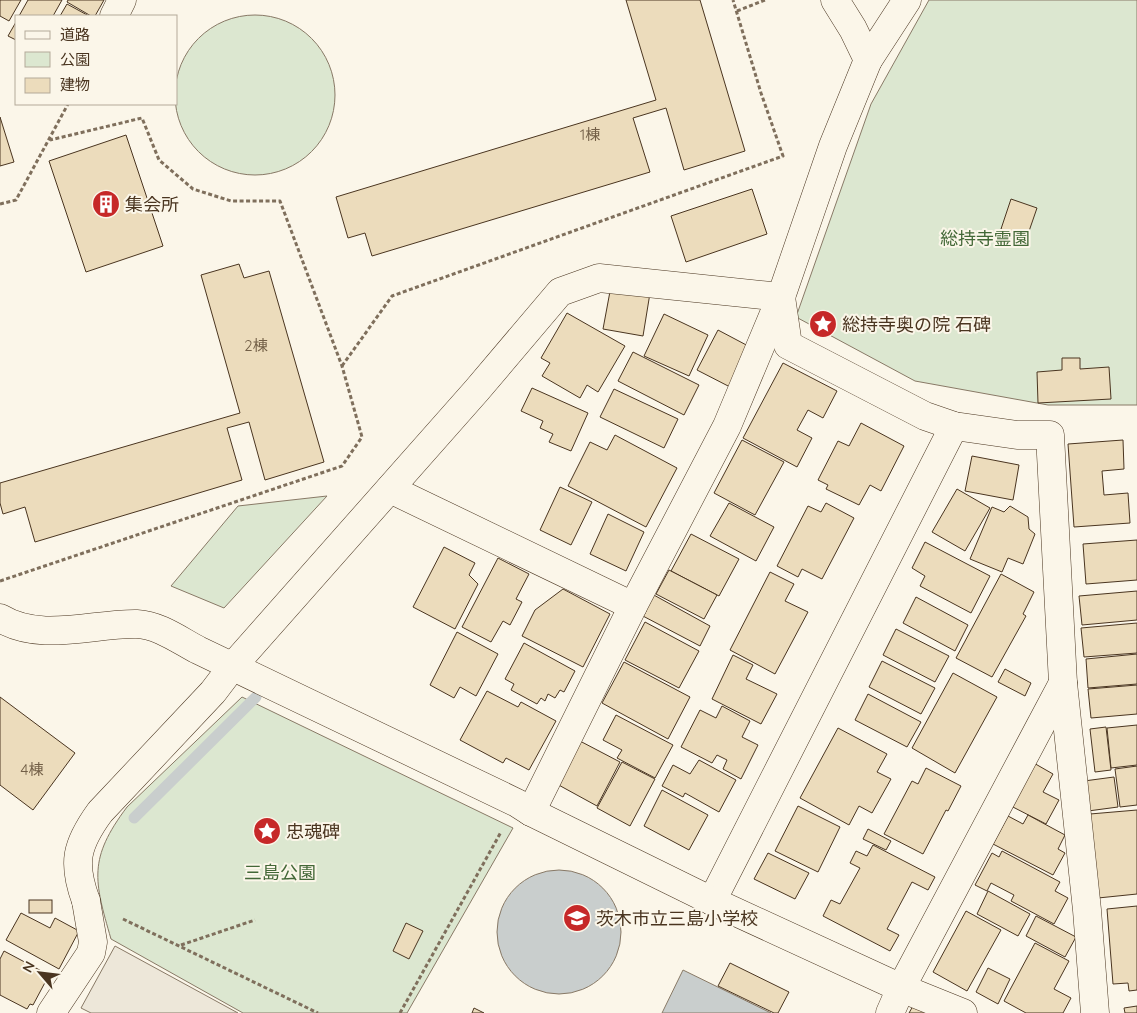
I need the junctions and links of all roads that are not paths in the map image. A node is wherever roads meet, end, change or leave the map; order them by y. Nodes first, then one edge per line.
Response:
1 (122, 0) edge
2 (835, 0) edge
3 (907, 0) edge
4 (114, 15) edge
5 (868, 60) junction
6 (781, 297) junction
7 (954, 426) junction
8 (390, 489) junction
9 (633, 606) junction
10 (0, 618) edge
11 (232, 667) junction
12 (1063, 683) junction
13 (524, 808) junction
14 (712, 901) junction
15 (901, 988) junction
16 (51, 1013) edge
17 (890, 1013) edge
18 (963, 1013) edge
19 (1095, 1013) edge

1 - 4 street
2 - 5 street
3 - 5 street
5 - 6 street
6 - 7 street
6 - 8 street
6 - 9 street
7 - 12 street
7 - 14 street
8 - 9 street
8 - 11 street
9 - 13 street
10 - 11 street
11 - 13 street
11 - 16 street
12 - 15 street
12 - 19 street
13 - 14 street
14 - 15 street
15 - 17 street
15 - 18 street

